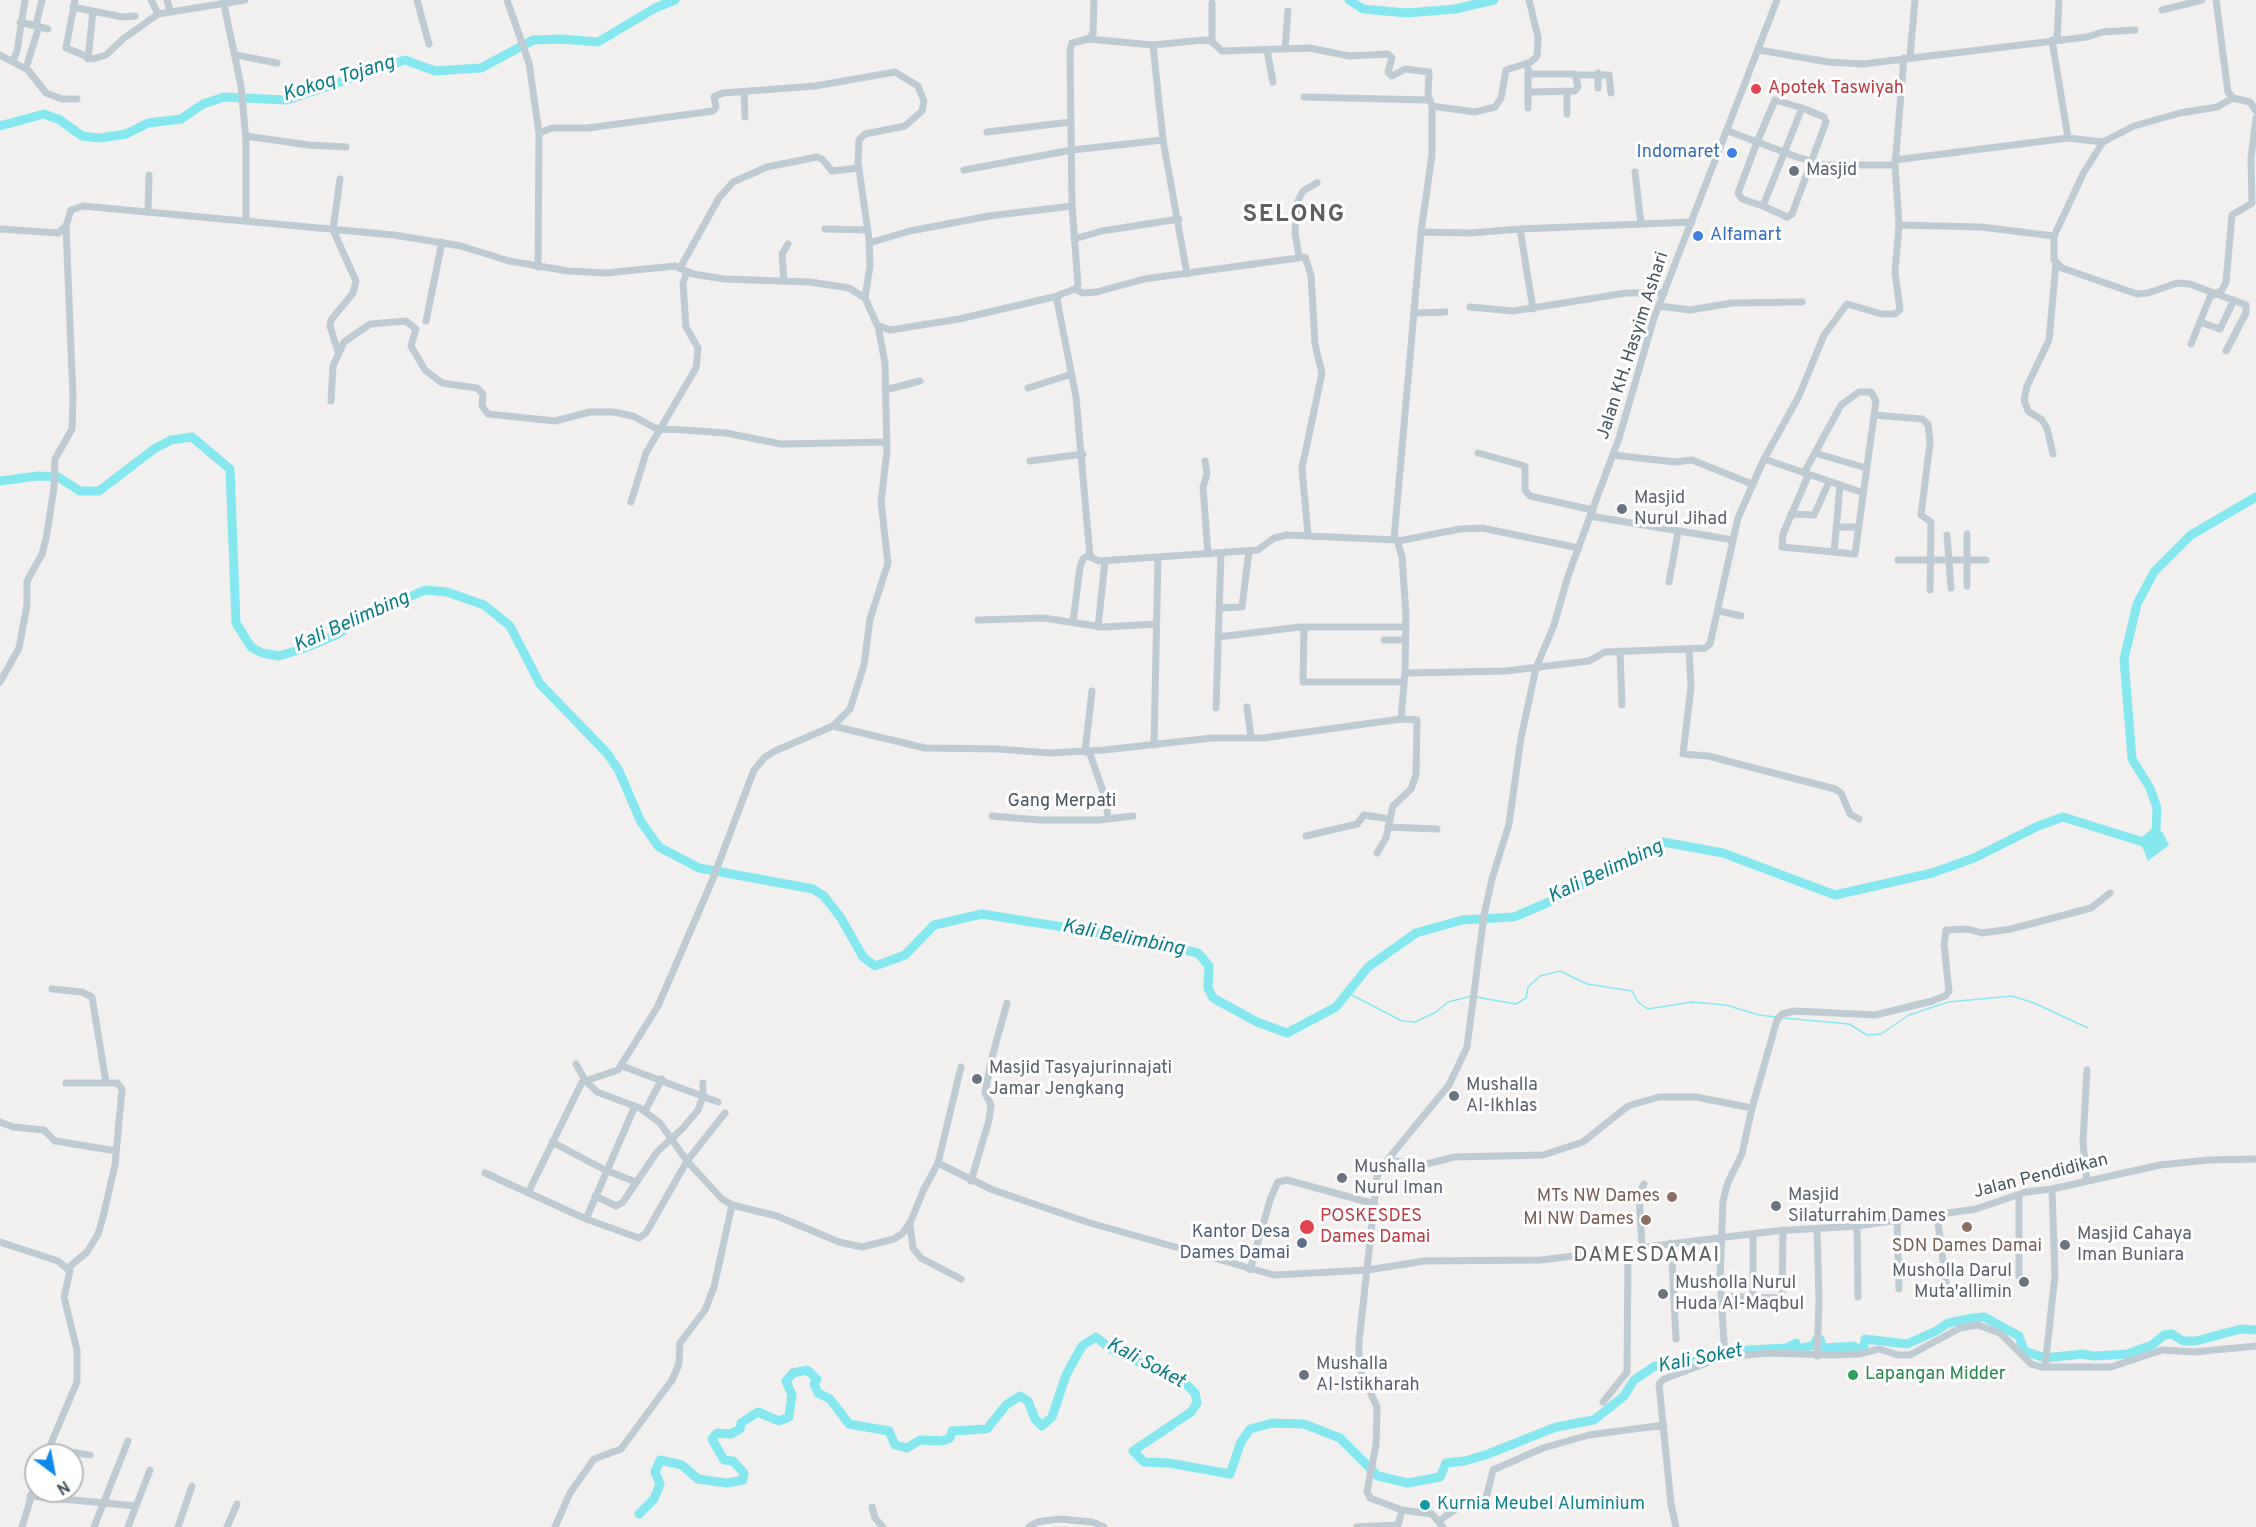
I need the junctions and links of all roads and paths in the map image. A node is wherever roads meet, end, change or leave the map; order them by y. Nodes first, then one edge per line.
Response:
1 (25, 0) edge
2 (42, 0) edge
3 (151, 0) edge
4 (167, 0) edge
5 (245, 0) edge
6 (417, 0) edge
7 (507, 0) edge
8 (1094, 0) edge
9 (1529, 0) edge
10 (1776, 0) edge
11 (1916, 0) edge
12 (2059, 0) edge
13 (2202, 0) edge
14 (2216, 0) edge
15 (223, 1) edge
16 (74, 3) edge
17 (1212, 3) dead end
18 (2162, 10) dead end
19 (93, 11) junction
20 (170, 11) junction
21 (1288, 11) dead end
22 (158, 14) junction
23 (135, 16) dead end
24 (20, 22) junction
25 (38, 25) junction
26 (48, 29) dead end
27 (2135, 30) dead end
28 (1088, 39) junction
29 (2055, 40) junction
30 (1212, 42) junction
31 (429, 44) dead end
32 (1153, 45) junction
33 (1285, 49) junction
34 (1267, 50) junction
35 (1759, 50) junction
36 (0, 54) edge
37 (236, 55) junction
38 (1907, 57) junction
39 (88, 58) junction
40 (13, 61) junction
41 (277, 63) dead end
42 (1528, 63) junction
43 (26, 68) junction
44 (1528, 74) junction
45 (1598, 74) junction
46 (1576, 75) junction
47 (1273, 82) dead end
48 (1598, 88) dead end
49 (744, 92) junction
50 (1528, 92) junction
51 (1567, 92) junction
52 (1611, 93) dead end
53 (1304, 98) dead end
54 (2233, 98) junction
55 (77, 99) dead end
56 (1431, 103) junction
57 (1528, 108) dead end
58 (1802, 108) junction
59 (2256, 111) edge
60 (1567, 114) dead end
61 (745, 117) dead end
62 (2256, 118) edge
63 (1071, 122) junction
64 (1728, 131) junction
65 (987, 132) dead end
66 (539, 133) junction
67 (246, 135) junction
68 (2068, 138) junction
69 (1163, 141) junction
70 (1757, 142) junction
71 (2103, 142) junction
72 (346, 147) dead end
73 (1072, 150) junction
74 (1785, 153) junction
75 (1812, 162) junction
76 (1895, 162) junction
77 (859, 168) junction
78 (963, 170) dead end
79 (1635, 172) dead end
80 (149, 175) dead end
81 (340, 179) dead end
82 (1317, 183) dead end
83 (2253, 205) edge
84 (1072, 206) junction
85 (1763, 206) junction
86 (148, 212) junction
87 (1179, 219) junction
88 (246, 220) junction
89 (1692, 222) junction
90 (1641, 224) junction
91 (1899, 225) junction
92 (66, 226) junction
93 (0, 229) edge
94 (825, 229) dead end
95 (1520, 229) junction
96 (333, 230) junction
97 (868, 230) junction
98 (1421, 232) junction
99 (2054, 236) junction
100 (1074, 239) junction
101 (442, 242) junction
102 (869, 243) junction
103 (788, 244) dead end
104 (1299, 256) junction
105 (2056, 263) junction
106 (538, 267) junction
107 (683, 269) junction
108 (1188, 274) junction
109 (784, 281) junction
110 (1075, 289) junction
111 (1664, 293) junction
112 (2214, 294) junction
113 (1058, 296) junction
114 (865, 298) junction
115 (2234, 300) junction
116 (1802, 302) dead end
117 (1659, 306) junction
118 (1470, 307) dead end
119 (1533, 309) junction
120 (1445, 312) dead end
121 (1414, 313) junction
122 (426, 321) dead end
123 (2200, 322) junction
124 (878, 325) junction
125 (2191, 344) dead end
126 (2226, 351) dead end
127 (338, 352) junction
128 (1071, 374) junction
129 (920, 381) dead end
130 (1028, 388) dead end
131 (885, 390) junction
132 (331, 401) dead end
133 (1874, 415) junction
134 (659, 429) junction
135 (886, 442) junction
136 (1478, 453) dead end
137 (1815, 453) junction
138 (1083, 454) junction
139 (2054, 454) dead end
140 (1613, 455) junction
141 (1764, 459) junction
142 (1030, 461) dead end
143 (1205, 461) dead end
144 (1866, 468) junction
145 (1806, 475) junction
146 (1829, 482) junction
147 (1752, 484) junction
148 (1840, 486) junction
149 (1862, 492) junction
150 (631, 502) dead end
151 (1592, 513) junction
152 (1791, 514) junction
153 (1836, 527) junction
154 (1858, 527) junction
155 (1678, 532) junction
156 (1967, 534) dead end
157 (1308, 535) junction
158 (1947, 535) dead end
159 (1396, 540) junction
160 (1733, 540) junction
161 (1578, 548) junction
162 (1249, 551) junction
163 (1834, 552) junction
164 (1221, 553) junction
165 (1090, 554) junction
166 (1208, 554) junction
167 (1158, 557) junction
168 (1931, 559) junction
169 (1898, 560) dead end
170 (1948, 560) junction
171 (1967, 560) junction
172 (1986, 560) dead end
173 (1105, 561) junction
174 (1669, 582) dead end
175 (1967, 586) dead end
176 (1951, 588) dead end
177 (1930, 590) dead end
178 (1221, 608) junction
179 (1719, 611) junction
180 (1741, 616) dead end
181 (978, 620) dead end
182 (1073, 622) junction
183 (1157, 624) junction
184 (1098, 627) junction
185 (1304, 627) junction
186 (1406, 627) junction
187 (1218, 637) junction
188 (1384, 640) dead end
189 (1406, 640) junction
190 (1689, 649) junction
191 (1620, 651) junction
192 (1536, 668) junction
193 (1405, 672) junction
194 (0, 680) edge
195 (1404, 682) junction
196 (1092, 691) dead end
197 (1622, 705) dead end
198 (1247, 707) dead end
199 (1216, 708) dead end
200 (1401, 719) junction
201 (833, 726) junction
202 (1251, 738) junction
203 (1154, 745) junction
204 (1087, 752) junction
205 (992, 816) dead end
206 (1133, 816) dead end
207 (1108, 819) junction
208 (1390, 819) junction
209 (1859, 819) dead end
210 (1388, 827) junction
211 (1437, 829) dead end
212 (1306, 836) dead end
213 (1377, 853) dead end
214 (2110, 893) dead end
215 (52, 989) dead end
216 (1007, 1003) dead end
217 (576, 1064) dead end
218 (622, 1066) junction
219 (961, 1067) dead end
220 (2087, 1070) dead end
221 (662, 1079) junction
222 (585, 1080) junction
223 (106, 1082) junction
224 (66, 1083) dead end
225 (703, 1083) dead end
226 (703, 1096) junction
227 (718, 1102) dead end
228 (635, 1106) junction
229 (1752, 1108) junction
230 (645, 1111) junction
231 (725, 1113) dead end
232 (0, 1122) edge
233 (672, 1138) junction
234 (552, 1142) junction
235 (116, 1151) junction
236 (2256, 1159) edge
237 (1388, 1160) junction
238 (687, 1161) junction
239 (938, 1163) junction
240 (605, 1170) junction
241 (485, 1173) dead end
242 (971, 1180) junction
243 (2087, 1181) junction
244 (636, 1182) junction
245 (1644, 1184) dead end
246 (2052, 1189) junction
247 (528, 1193) junction
248 (2019, 1195) junction
249 (595, 1196) junction
250 (1375, 1204) junction
251 (732, 1205) junction
252 (1938, 1215) junction
253 (586, 1219) junction
254 (1897, 1220) junction
255 (910, 1224) junction
256 (1857, 1226) junction
257 (1817, 1229) junction
258 (1783, 1230) junction
259 (1753, 1234) junction
260 (1720, 1238) junction
261 (0, 1242) edge
262 (1671, 1243) junction
263 (1642, 1246) junction
264 (1628, 1248) junction
265 (68, 1268) junction
266 (1250, 1270) junction
267 (1368, 1270) junction
268 (2019, 1276) dead end
269 (961, 1279) dead end
270 (1946, 1282) dead end
271 (1899, 1289) dead end
272 (1721, 1296) junction
273 (1753, 1296) junction
274 (1858, 1297) dead end
275 (1676, 1339) dead end
276 (2256, 1346) edge
277 (1725, 1356) junction
278 (1817, 1356) junction
279 (2045, 1367) junction
280 (1603, 1402) dead end
281 (1664, 1425) junction
282 (128, 1441) dead end
283 (52, 1443) edge
284 (84, 1455) edge
285 (90, 1455) dead end
286 (150, 1470) dead end
287 (192, 1486) dead end
288 (28, 1503) edge
289 (84, 1503) edge
290 (237, 1504) dead end
291 (102, 1505) junction
292 (136, 1506) junction
293 (872, 1507) dead end
294 (1402, 1510) junction
295 (1441, 1524) edge
296 (22, 1527) edge
297 (94, 1527) edge
298 (128, 1527) edge
299 (177, 1527) edge
300 (227, 1527) edge
301 (555, 1527) edge
302 (883, 1527) edge
303 (1029, 1527) edge
304 (1104, 1527) edge
305 (1357, 1527) edge
306 (1676, 1527) edge

1 - 24 street
2 - 25 street
3 - 22 street
4 - 20 street
5 - 15 street
6 - 31 street
7 - 66 street
8 - 28 street
9 - 42 street
10 - 35 street, Jalan KH. Hasyim Ashari
11 - 38 street
12 - 29 street
13 - 18 street
14 - 54 street
15 - 20 street
15 - 37 street
16 - 19 street
16 - 39 street
17 - 30 street
19 - 23 street
19 - 39 street
20 - 22 street
21 - 33 street
22 - 39 street
24 - 25 street
24 - 40 street
25 - 26 street
25 - 43 street
27 - 29 street
28 - 32 street
28 - 63 street
29 - 38 street
29 - 68 street
30 - 32 street
30 - 34 street
32 - 69 street
33 - 34 street
33 - 56 street
34 - 47 street
35 - 38 street
35 - 64 street, Jalan KH. Hasyim Ashari
36 - 40 street
37 - 41 street
37 - 67 street
38 - 76 street
40 - 43 street
42 - 44 street
42 - 56 street
43 - 55 street
44 - 46 street
44 - 50 street
45 - 46 street
45 - 48 street
45 - 52 street
46 - 51 street
49 - 61 street
49 - 66 street
49 - 77 street
50 - 51 street
50 - 57 street
51 - 60 street
53 - 56 street
54 - 59 street
54 - 71 street
56 - 98 street
58 - 70 street
58 - 74 street
58 - 75 street
62 - 83 street
63 - 65 street
63 - 73 street
64 - 70 street
64 - 89 street, Jalan KH. Hasyim Ashari
66 - 106 street
67 - 72 street
67 - 88 street
68 - 71 street
68 - 76 street
69 - 73 street
69 - 87 street
70 - 74 street
70 - 85 street
71 - 99 street
73 - 78 street
73 - 84 street
74 - 75 street
74 - 85 street
75 - 76 street
75 - 85 street
76 - 91 street
77 - 97 street
77 - 107 street
79 - 90 street
80 - 86 street
81 - 96 street
82 - 104 street
83 - 112 street
84 - 100 street
84 - 102 street
86 - 88 street
86 - 92 street
87 - 100 street
87 - 108 street
88 - 96 street
89 - 90 street
89 - 111 street, Jalan KH. Hasyim Ashari
90 - 95 street
91 - 99 street
91 - 141 street
92 - 93 street
92 - 194 street
94 - 97 street
95 - 98 street
95 - 119 street
96 - 101 street
96 - 127 street
97 - 102 street
98 - 121 street
99 - 105 street
100 - 110 street
101 - 106 street
101 - 122 street
102 - 114 street
103 - 109 street
104 - 108 street
104 - 157 street
105 - 112 street
105 - 139 street
106 - 107 street
107 - 109 street
107 - 134 street
108 - 110 street
109 - 114 street
110 - 113 street
111 - 117 street, Jalan KH. Hasyim Ashari
111 - 119 street
112 - 115 street
112 - 123 street
113 - 124 street
113 - 128 street
114 - 124 street
115 - 123 street
115 - 126 street
116 - 117 street
117 - 140 street, Jalan KH. Hasyim Ashari
118 - 119 street
120 - 121 street
121 - 159 street
123 - 125 street
124 - 131 street
127 - 132 street
127 - 134 street
128 - 130 street
128 - 138 street
129 - 131 street
131 - 135 street
133 - 137 street
133 - 144 street
133 - 168 street
134 - 135 street
134 - 150 street
135 - 201 street
136 - 151 street
137 - 144 street
137 - 145 street
138 - 142 street
138 - 165 street
140 - 147 street
140 - 151 street, Jalan KH. Hasyim Ashari
141 - 145 street
141 - 147 street
143 - 166 street
144 - 149 street
145 - 146 street
145 - 152 street
146 - 148 street
146 - 152 street
147 - 160 street
148 - 149 street
148 - 153 street
149 - 154 street
151 - 155 street
151 - 161 street, Jalan KH. Hasyim Ashari
152 - 163 street
153 - 154 street
153 - 163 street
154 - 163 street
155 - 160 street
155 - 174 street
156 - 171 street
157 - 159 street
157 - 162 street
158 - 170 street
159 - 161 street
159 - 186 street
160 - 179 street
161 - 192 street, Jalan KH. Hasyim Ashari
162 - 164 street
162 - 178 street
164 - 166 street
164 - 178 street
165 - 173 street
165 - 182 street
166 - 167 street
167 - 173 street
167 - 183 street
168 - 169 street
168 - 170 street
168 - 177 street
170 - 171 street
170 - 176 street
171 - 172 street
171 - 175 street
173 - 184 street
178 - 187 street
179 - 180 street
179 - 190 street
181 - 182 street
182 - 184 street
183 - 184 street
183 - 203 street
185 - 186 street
185 - 187 street
185 - 195 street
186 - 189 street
187 - 199 street
188 - 189 street
189 - 193 street
190 - 191 street
190 - 209 street
191 - 192 street
191 - 197 street
192 - 193 street
192 - 237 street, Jalan KH. Hasyim Ashari
193 - 195 street
195 - 200 street
196 - 204 street
198 - 202 street
200 - 202 street
200 - 208 street
201 - 204 street
201 - 218 street
202 - 203 street
203 - 204 street
204 - 207 street
205 - 207 street, Gang Merpati
206 - 207 street, Gang Merpati
208 - 210 street
208 - 212 street
210 - 211 street
210 - 213 street
214 - 229 street
215 - 223 street
216 - 242 street
217 - 222 street
218 - 221 street
218 - 222 street
219 - 239 street
220 - 243 street
221 - 226 street
221 - 230 street
222 - 228 street
222 - 234 street
223 - 224 street
223 - 235 street
225 - 226 street
226 - 227 street
226 - 233 street
228 - 230 street
228 - 240 street
229 - 237 street
229 - 260 street
230 - 233 street
231 - 238 street
232 - 235 street
233 - 238 street
233 - 244 street
234 - 240 street
234 - 247 street
235 - 265 street
236 - 243 street, Jalan Pendidikan
237 - 250 street, Jalan KH. Hasyim Ashari
238 - 251 street
238 - 253 street
239 - 242 street, Jalan Pendidikan
239 - 255 street
240 - 244 street
240 - 249 street
241 - 247 street
242 - 266 street, Jalan Pendidikan
243 - 246 street, Jalan Pendidikan
244 - 249 street
245 - 263 street
246 - 248 street, Jalan Pendidikan
246 - 279 street
247 - 253 street
248 - 252 street, Jalan Pendidikan
248 - 268 street
249 - 253 street
250 - 266 street
250 - 267 street, Jalan KH. Hasyim Ashari
251 - 255 street
251 - 301 street
252 - 254 street, Jalan Pendidikan
252 - 270 street
254 - 256 street, Jalan Pendidikan
254 - 271 street
255 - 269 street
256 - 257 street, Jalan Pendidikan
256 - 274 street
257 - 258 street, Jalan Pendidikan
257 - 278 street
258 - 259 street, Jalan Pendidikan
258 - 273 street
259 - 260 street, Jalan Pendidikan
259 - 273 street
260 - 262 street, Jalan Pendidikan
260 - 272 street
261 - 265 street
262 - 263 street, Jalan Pendidikan
262 - 275 street
263 - 264 street, Jalan Pendidikan
264 - 267 street, Jalan Pendidikan
264 - 280 street
265 - 283 street
266 - 267 street, Jalan Pendidikan
267 - 294 street, Jalan KH. Hasyim Ashari
272 - 273 street
272 - 277 street
276 - 279 street
277 - 278 street
277 - 281 street
278 - 279 street
281 - 295 street
281 - 306 street
282 - 291 street
284 - 285 street
286 - 292 street
287 - 299 street
288 - 296 street
289 - 291 street
290 - 300 street
291 - 292 street
291 - 297 street
292 - 298 street
293 - 302 street
294 - 295 street
294 - 305 street
303 - 304 street

